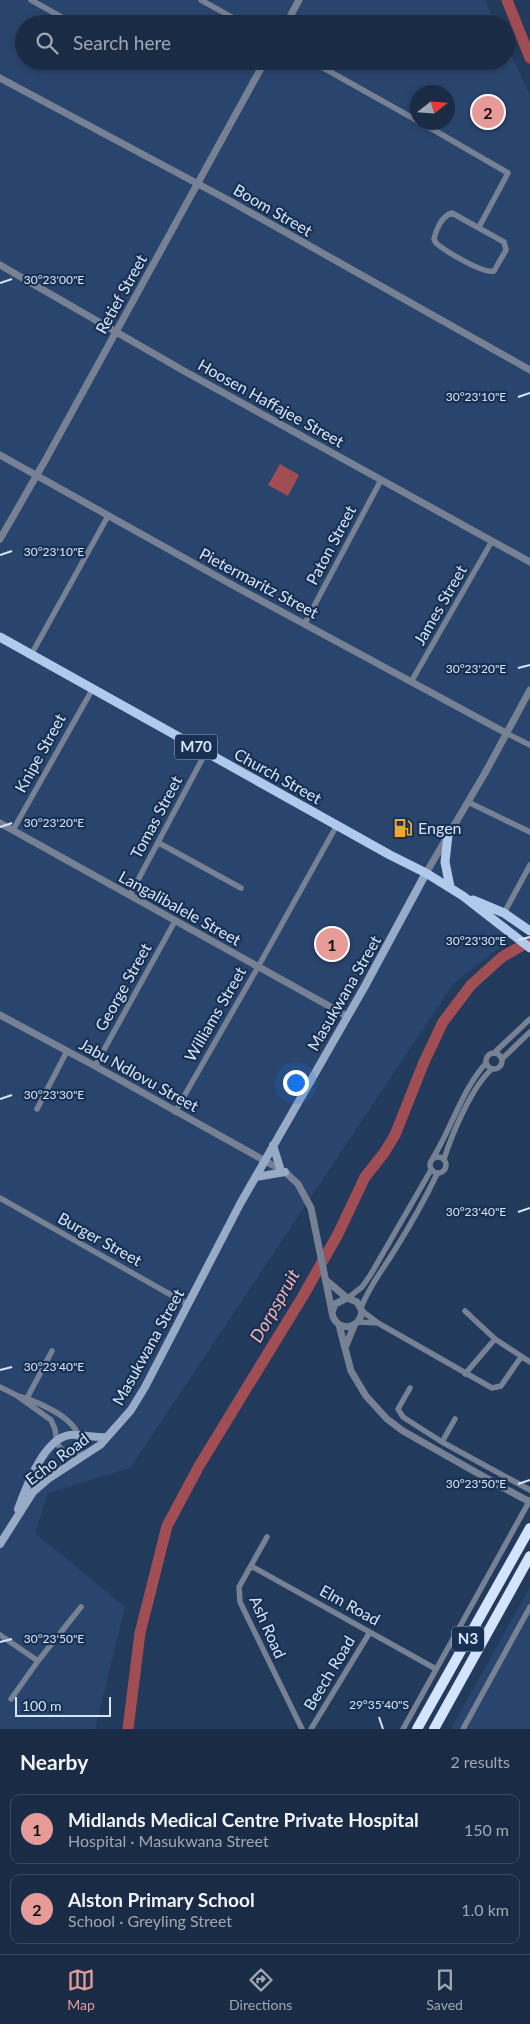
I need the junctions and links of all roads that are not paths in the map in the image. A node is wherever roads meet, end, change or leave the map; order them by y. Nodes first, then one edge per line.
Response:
1 (31, 0) edge
2 (201, 0) edge
3 (299, 0) edge
4 (58, 15) edge
5 (228, 15) edge
6 (291, 15) edge
7 (260, 70) edge
8 (327, 70) edge
9 (0, 78) edge
10 (410, 117) edge
11 (433, 130) edge
12 (198, 184) junction
13 (479, 227) junction
14 (0, 265) edge
15 (116, 332) junction
16 (530, 370) edge
17 (0, 455) edge
18 (36, 476) junction
19 (381, 480) junction
20 (108, 516) junction
21 (0, 539) edge
22 (492, 541) junction
23 (530, 562) edge
24 (305, 623) junction
25 (0, 638) edge
26 (31, 655) junction
27 (411, 682) junction
28 (92, 690) junction
29 (530, 690) edge
30 (506, 733) junction
31 (530, 745) edge
32 (206, 752) junction
33 (468, 802) junction
34 (0, 823) edge
35 (337, 825) junction
36 (13, 830) junction
37 (530, 832) edge
38 (448, 835) junction
39 (159, 843) junction
40 (530, 865) edge
41 (426, 873) junction
42 (450, 887) junction
43 (241, 888) dead end
44 (130, 895) junction
45 (463, 896) junction
46 (504, 913) junction
47 (175, 921) junction
48 (528, 930) edge
49 (530, 948) edge
50 (258, 967) junction
51 (0, 1015) edge
52 (347, 1016) junction
53 (530, 1019) edge
54 (530, 1032) edge
55 (67, 1051) junction
56 (495, 1052) junction
57 (503, 1058) junction
58 (486, 1063) junction
59 (95, 1066) junction
60 (492, 1069) junction
61 (37, 1109) dead end
62 (175, 1112) junction
63 (274, 1145) junction
64 (434, 1158) junction
65 (264, 1159) junction
66 (444, 1159) junction
67 (283, 1170) junction
68 (434, 1172) junction
69 (256, 1177) junction
70 (0, 1198) edge
71 (326, 1279) junction
72 (348, 1298) junction
73 (187, 1304) junction
74 (361, 1309) junction
75 (465, 1311) dead end
76 (332, 1312) junction
77 (378, 1323) junction
78 (356, 1324) junction
79 (339, 1325) junction
80 (495, 1339) junction
81 (345, 1348) junction
82 (52, 1351) dead end
83 (521, 1357) junction
84 (530, 1362) edge
85 (466, 1374) junction
86 (0, 1386) edge
87 (410, 1388) dead end
88 (26, 1400) junction
89 (455, 1419) dead end
90 (78, 1436) junction
91 (106, 1437) junction
92 (56, 1440) junction
93 (442, 1442) junction
94 (77, 1460) junction
95 (530, 1490) edge
96 (530, 1501) edge
97 (14, 1520) junction
98 (530, 1528) edge
99 (267, 1537) dead end
100 (0, 1544) edge
101 (530, 1556) edge
102 (251, 1566) junction
103 (81, 1607) dead end
104 (530, 1608) edge
105 (370, 1632) junction
106 (0, 1635) edge
107 (38, 1661) junction
108 (436, 1669) junction
109 (11, 1700) dead end
110 (302, 1729) edge
111 (311, 1729) edge
112 (403, 1729) edge
113 (417, 1729) edge
114 (434, 1729) edge
115 (462, 1729) edge

1 - 4 street
2 - 5 street
3 - 6 street
7 - 12 street, Retief Street
8 - 10 street
9 - 12 street, Boom Street
11 - 13 street
12 - 15 street, Retief Street
12 - 16 street, Boom Street
13 - 13 street
14 - 15 street, Hoosen Haffajee Street
15 - 18 street, Retief Street
15 - 19 street, Hoosen Haffajee Street
17 - 18 street, Pietermaritz Street
18 - 20 street, Pietermaritz Street
18 - 21 street, Retief Street
19 - 22 street, Hoosen Haffajee Street
19 - 24 street, Paton Street
20 - 24 street, Pietermaritz Street
20 - 26 street
22 - 23 street, Hoosen Haffajee Street
22 - 27 street, James Street
24 - 27 street, Pietermaritz Street
25 - 26 main road, Church Street / M70
26 - 28 main road, Church Street / M70
27 - 30 street, Pietermaritz Street
28 - 32 main road, Church Street / M70
28 - 36 street, Knipe Street
29 - 30 street, Masukwana Street
30 - 31 street
30 - 33 street, Masukwana Street
32 - 35 main road, Church Street / M70
32 - 39 street, Tomas Street
33 - 37 street
33 - 38 street, Masukwana Street
34 - 36 street, Langalibalele Street
35 - 41 main road, Church Street / M70
35 - 50 street, Williams Street
36 - 44 street, Langalibalele Street
38 - 41 street, Masukwana Street
38 - 42 main road
39 - 43 street
39 - 44 street, Tomas Street
40 - 46 street
41 - 42 main road, Church Street / M70
41 - 52 main road, Masukwana Street
42 - 45 main road, Church Street / M70
44 - 47 street, Langalibalele Street
45 - 46 main road, Church Street / M70
45 - 49 main road, Church Street / M70
46 - 48 main road, Church Street / M70
47 - 50 street, Langalibalele Street
47 - 59 street, George Street
50 - 52 street, Langalibalele Street
50 - 62 street, Williams Street
51 - 55 street, Jabu Ndlovu Street
52 - 63 main road, Masukwana Street
53 - 56 street
54 - 57 street
55 - 59 street, Jabu Ndlovu Street
55 - 61 street
56 - 57 street
56 - 58 street
57 - 60 street
58 - 60 street
58 - 64 street
59 - 62 street, Jabu Ndlovu Street
60 - 66 street
62 - 65 street, Jabu Ndlovu Street
63 - 65 main road, Masukwana Street
63 - 67 main road
64 - 66 street
64 - 68 street
65 - 67 street, Jabu Ndlovu Street
65 - 69 main road, Masukwana Street
66 - 68 street
67 - 69 main road
67 - 71 street, Jabu Ndlovu Street
68 - 72 street
68 - 74 street
69 - 73 main road, Masukwana Street
70 - 73 street, Burger Street
71 - 72 street
71 - 76 street, Jabu Ndlovu Street
72 - 74 street
72 - 76 street
73 - 91 main road, Masukwana Street
74 - 77 street
74 - 78 street
75 - 80 street
76 - 79 street
77 - 78 street
77 - 85 street
78 - 79 street
78 - 81 street
79 - 81 street
80 - 83 street
80 - 85 street
81 - 96 street, bridge
82 - 88 street
83 - 84 street
83 - 85 street
86 - 88 street
87 - 93 street
88 - 90 street
88 - 92 street
89 - 93 street
90 - 91 main road, Echo Road
90 - 92 main road, Echo Road
90 - 94 street
91 - 94 main road, Echo Road
92 - 94 street
92 - 97 main road, Echo Road
93 - 95 street
94 - 97 main road, Echo Road
96 - 108 street
97 - 100 main road, Echo Road
98 - 113 highway, N3
99 - 102 street, Ash Road
101 - 114 highway, N3
102 - 105 street, Elm Road
102 - 110 street, Ash Road
103 - 107 street
104 - 115 street
105 - 108 street, Elm Road
105 - 111 street, Beech Road
106 - 107 street
107 - 109 street
108 - 112 street

